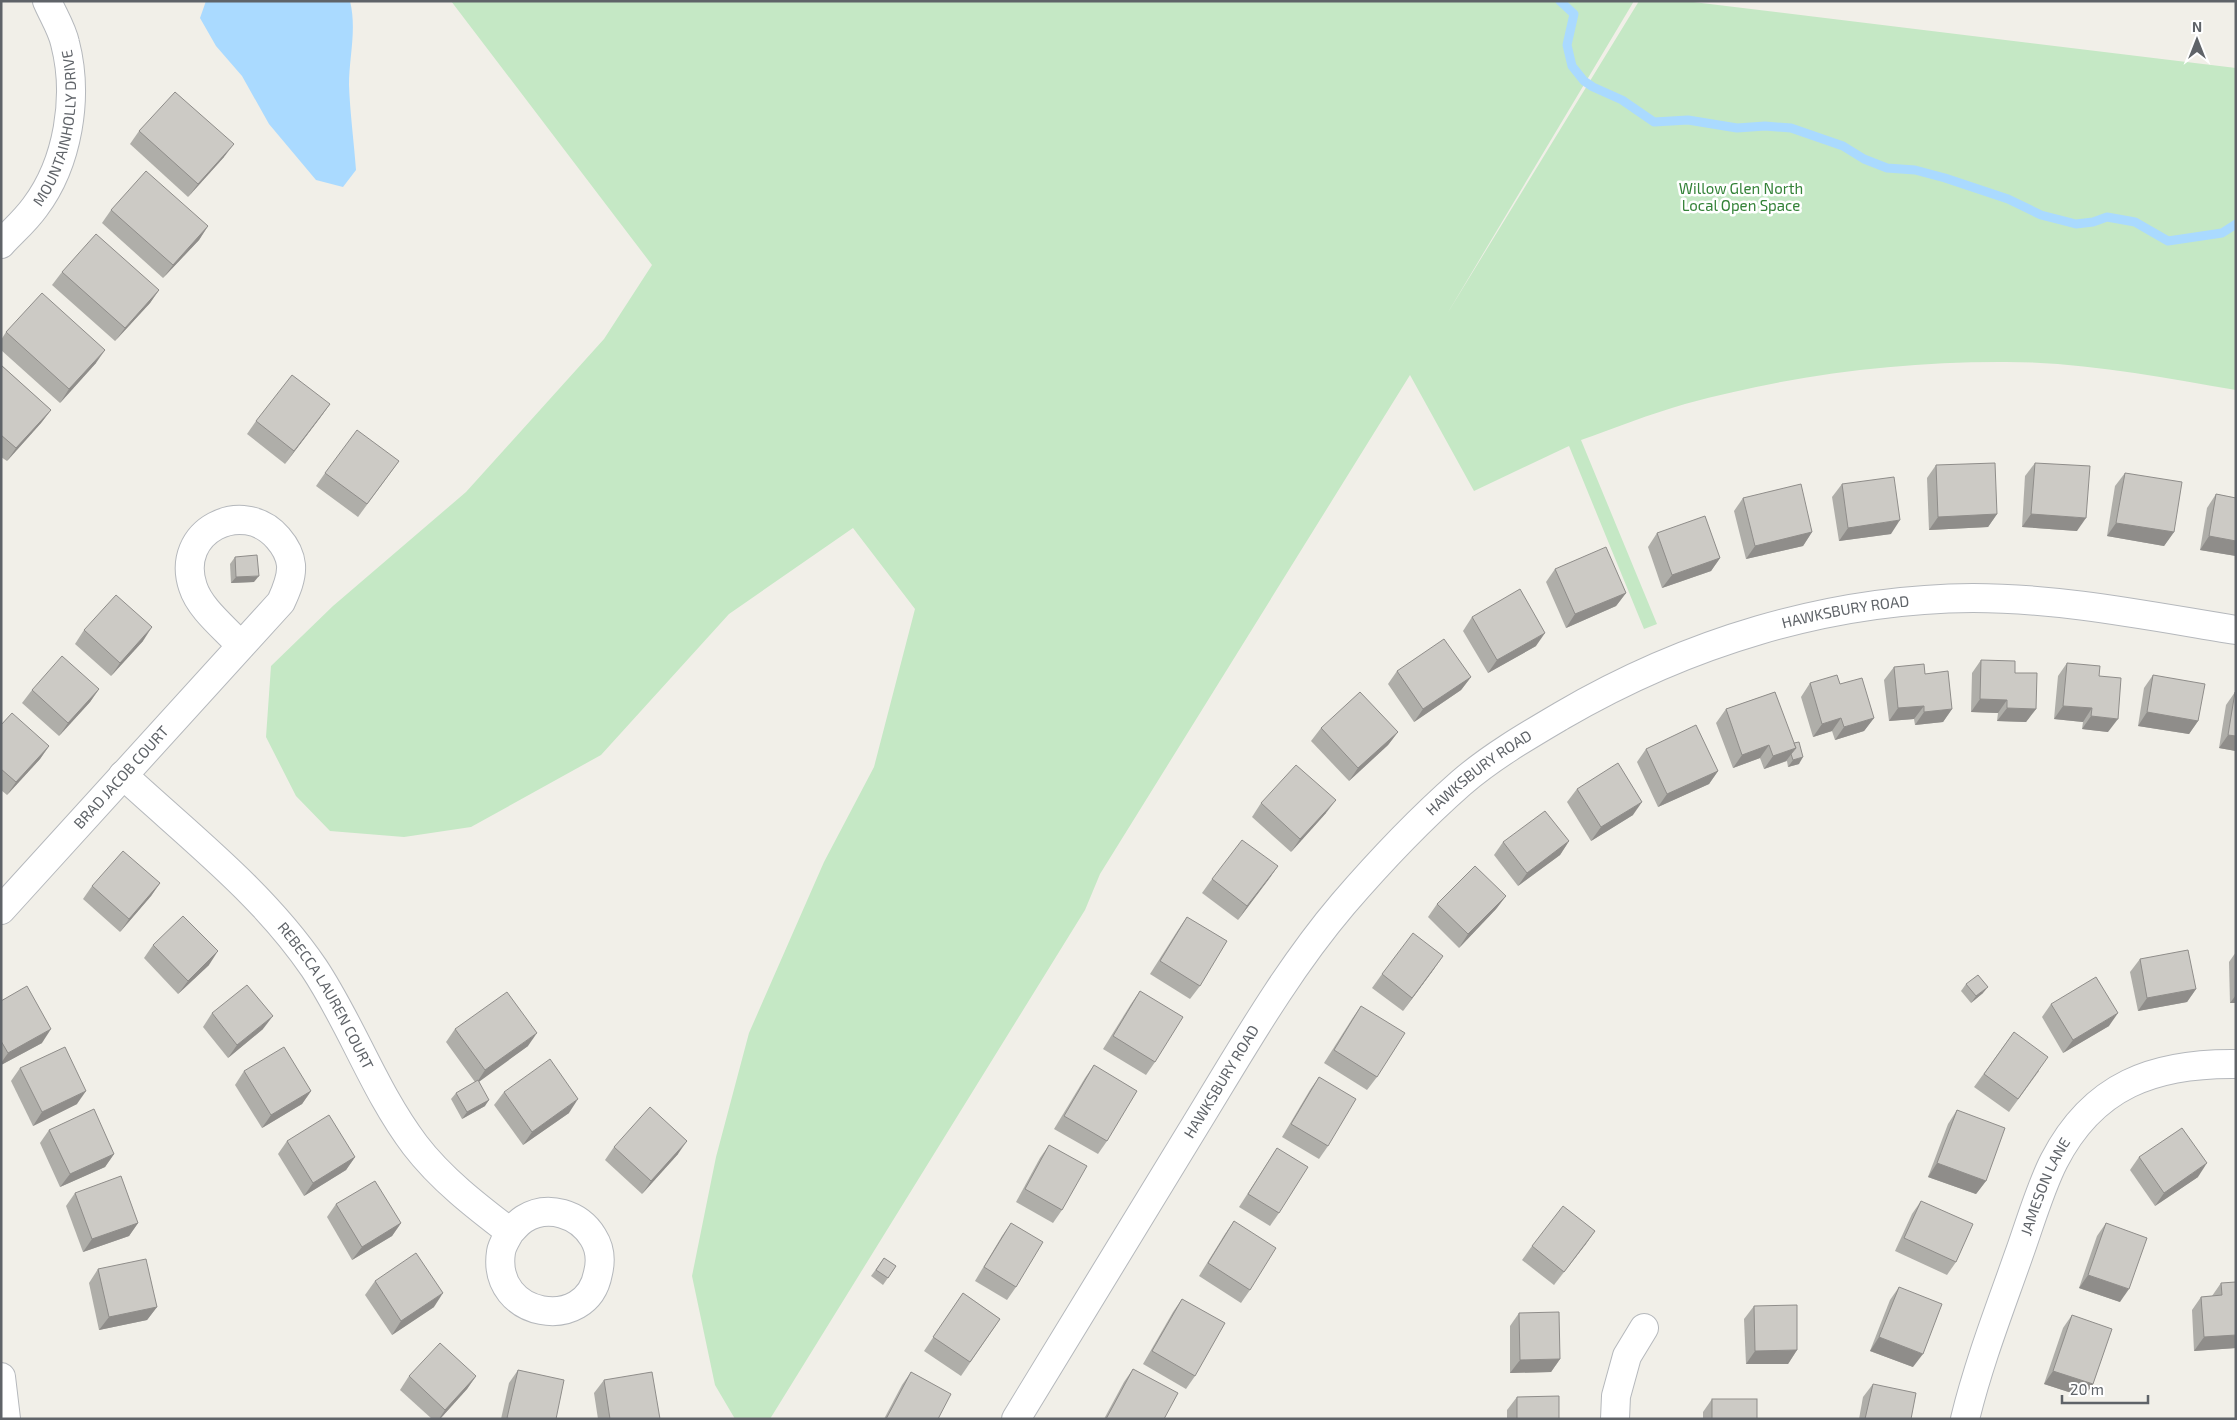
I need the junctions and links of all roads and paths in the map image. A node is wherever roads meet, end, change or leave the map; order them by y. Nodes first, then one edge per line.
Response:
1 (47, 1) edge
2 (1, 244) edge
3 (2236, 630) edge
4 (241, 646) junction
5 (123, 775) junction
6 (1, 910) edge
7 (2236, 1064) edge
8 (510, 1232) dead end
9 (1644, 1328) dead end
10 (1, 1377) edge
11 (6, 1419) edge
12 (1016, 1419) edge
13 (1615, 1419) edge
14 (1965, 1419) edge

1 - 2 street, MOUNTAINHOLLY DRIVE
3 - 12 street, HAWKSBURY ROAD
4 - 4 street, BRAD JACOB COURT
4 - 5 street, BRAD JACOB COURT
5 - 6 street, BRAD JACOB COURT
5 - 8 street, REBECCA LAUREN COURT
7 - 14 street, JAMESON LANE
9 - 13 street
10 - 11 street

